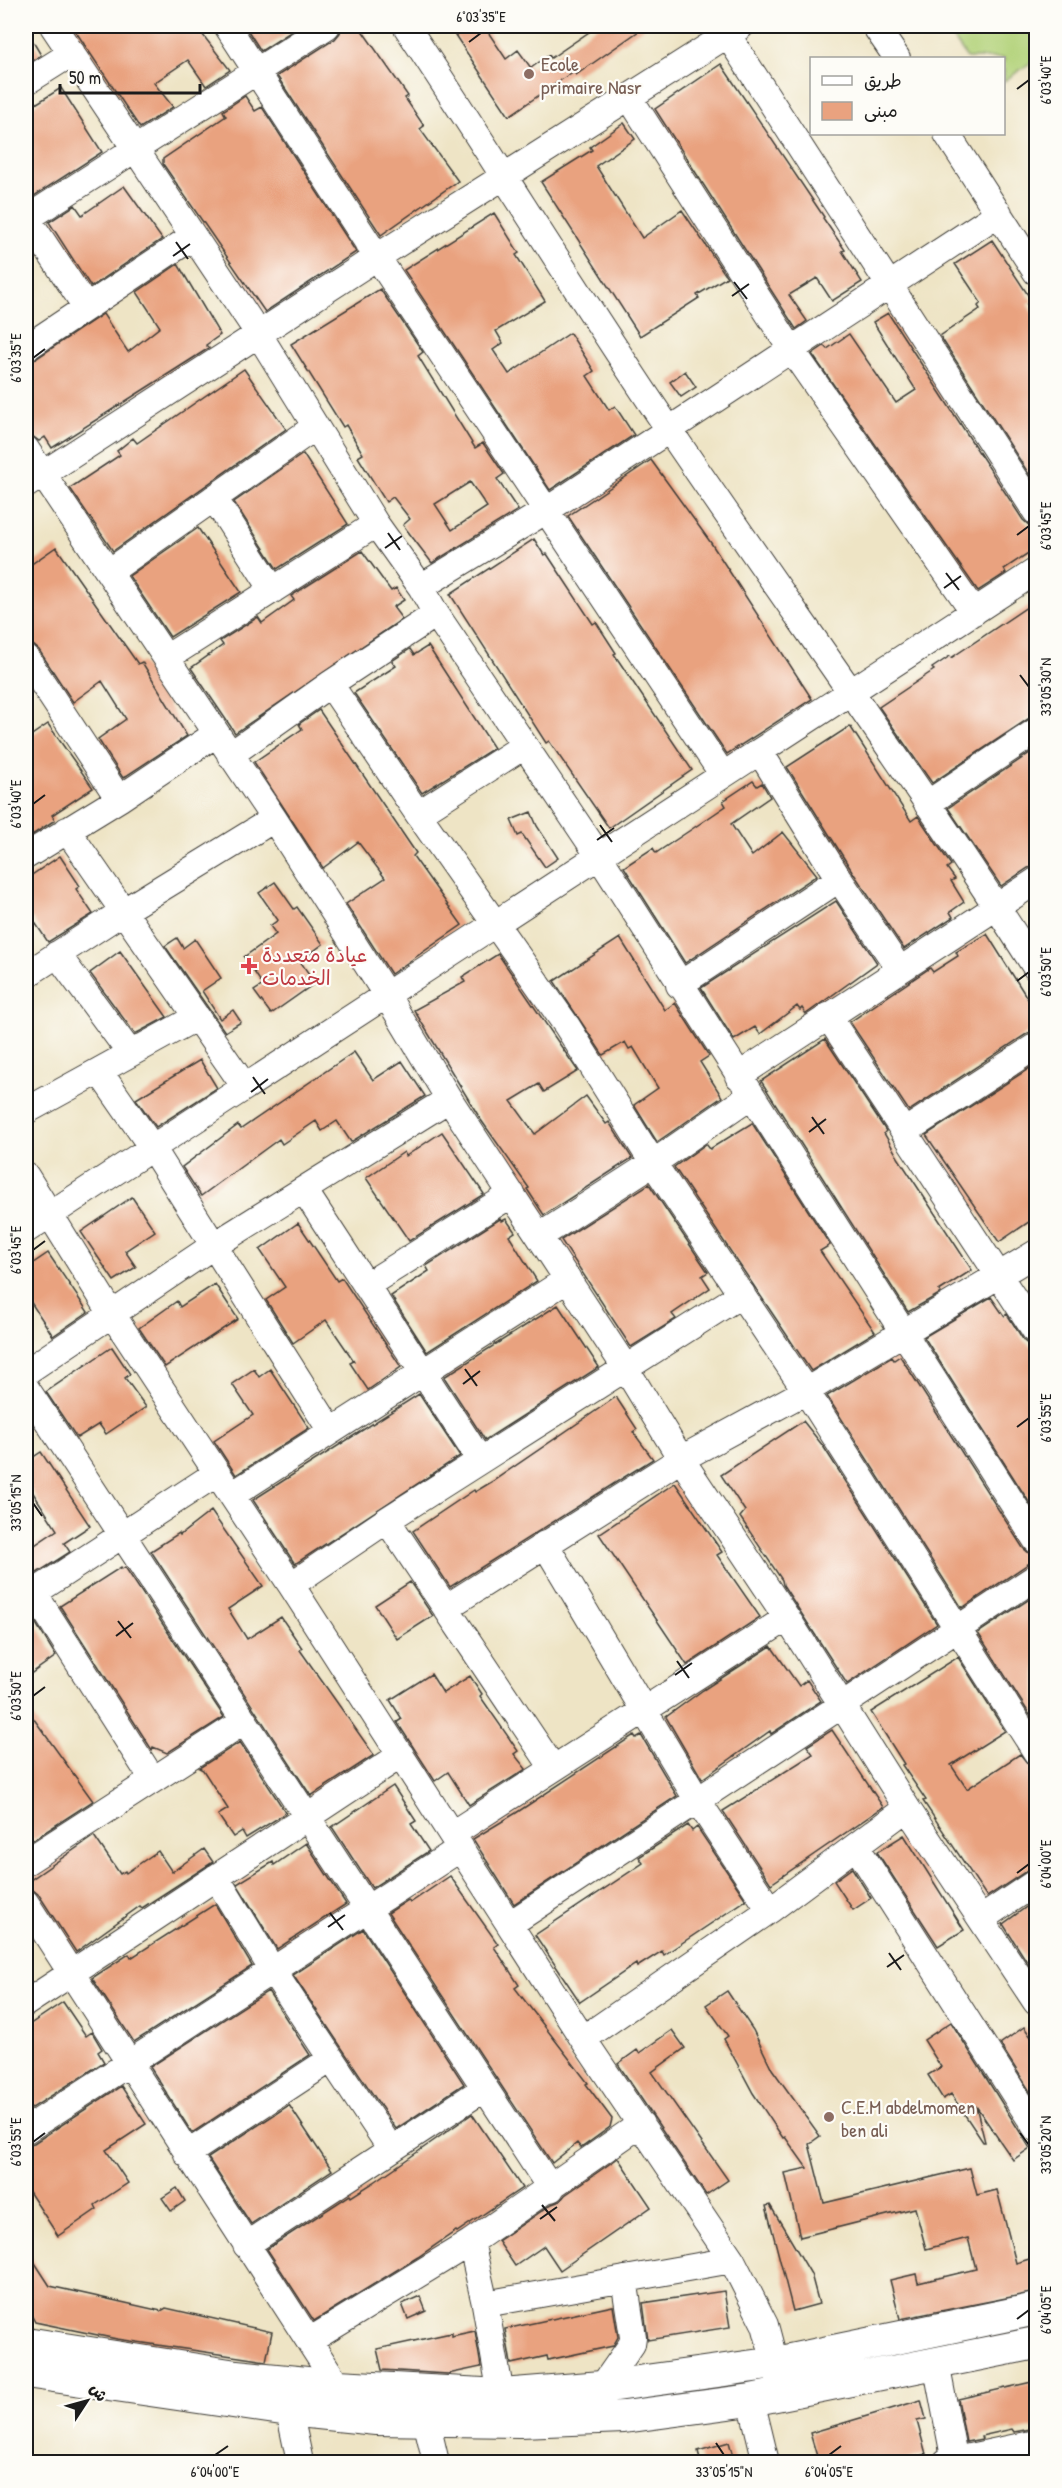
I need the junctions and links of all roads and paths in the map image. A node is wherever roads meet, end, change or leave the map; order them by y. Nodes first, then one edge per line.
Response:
1 (53, 26) edge
2 (226, 26) edge
3 (327, 26) edge
4 (406, 26) edge
5 (875, 26) edge
6 (734, 30) edge
7 (72, 53) junction
8 (896, 57) edge
9 (258, 72) junction
10 (26, 82) edge
11 (629, 97) junction
12 (948, 135) edge
13 (135, 150) junction
14 (504, 175) junction
15 (999, 213) junction
16 (26, 219) edge
17 (192, 237) junction
18 (376, 257) junction
19 (1036, 272) edge
20 (888, 285) junction
21 (86, 308) junction
22 (258, 333) junction
23 (26, 348) edge
24 (791, 349) junction
25 (315, 427) junction
26 (669, 430) junction
27 (26, 449) edge
28 (34, 480) edge
29 (214, 498) junction
30 (547, 510) junction
31 (1036, 512) edge
32 (376, 524) junction
33 (1036, 571) edge
34 (109, 572) junction
35 (421, 587) junction
36 (273, 590) junction
37 (974, 612) junction
38 (436, 614) junction
39 (26, 658) edge
40 (166, 658) junction
41 (330, 684) junction
42 (850, 691) junction
43 (1036, 731) edge
44 (223, 745) junction
45 (524, 746) junction
46 (760, 752) junction
47 (723, 775) junction
48 (119, 799) junction
49 (927, 804) junction
50 (418, 814) junction
51 (274, 819) junction
52 (67, 830) junction
53 (26, 856) edge
54 (599, 856) junction
55 (839, 879) junction
56 (1036, 881) edge
57 (998, 907) junction
58 (124, 911) junction
59 (496, 924) junction
60 (57, 954) junction
61 (1036, 968) edge
62 (900, 970) junction
63 (26, 975) edge
64 (679, 985) junction
65 (387, 996) junction
66 (828, 1016) junction
67 (197, 1017) junction
68 (1036, 1046) edge
69 (130, 1053) junction
70 (99, 1071) junction
71 (744, 1086) junction
72 (245, 1087) junction
73 (449, 1099) junction
74 (26, 1111) edge
75 (904, 1132) junction
76 (151, 1146) junction
77 (653, 1163) junction
78 (26, 1176) edge
79 (304, 1190) junction
80 (512, 1194) junction
81 (50, 1213) junction
82 (26, 1230) edge
83 (540, 1236) junction
84 (213, 1246) junction
85 (1036, 1253) edge
86 (999, 1274) junction
87 (568, 1280) junction
88 (367, 1285) junction
89 (742, 1294) junction
90 (112, 1314) junction
91 (1036, 1332) edge
92 (903, 1334) junction
93 (625, 1367) junction
94 (26, 1372) edge
95 (423, 1372) junction
96 (26, 1388) edge
97 (806, 1391) junction
98 (331, 1431) junction
99 (681, 1459) junction
100 (480, 1460) junction
101 (218, 1473) junction
102 (232, 1495) junction
103 (387, 1520) junction
104 (122, 1536) junction
105 (1036, 1540) edge
106 (545, 1544) junction
107 (1036, 1577) edge
108 (291, 1585) junction
109 (30, 1596) edge
110 (447, 1607) junction
111 (787, 1618) junction
112 (958, 1629) junction
113 (843, 1706) junction
114 (643, 1709) junction
115 (243, 1722) junction
116 (1036, 1752) edge
117 (401, 1755) junction
118 (553, 1768) junction
119 (153, 1780) junction
120 (698, 1802) junction
121 (907, 1808) junction
122 (307, 1818) junction
123 (457, 1841) junction
124 (856, 1846) junction
125 (26, 1862) edge
126 (216, 1877) junction
127 (1036, 1882) edge
128 (26, 1902) edge
129 (366, 1908) junction
130 (770, 1910) junction
131 (981, 1919) junction
132 (510, 1924) junction
133 (273, 1971) junction
134 (70, 1974) junction
135 (1036, 2001) edge
136 (26, 2002) edge
137 (583, 2039) junction
138 (331, 2059) junction
139 (129, 2065) junction
140 (485, 2088) junction
141 (641, 2124) junction
142 (1036, 2127) edge
143 (26, 2130) edge
144 (391, 2149) junction
145 (187, 2154) junction
146 (551, 2189) junction
147 (471, 2242) junction
148 (246, 2245) junction
149 (732, 2260) junction
150 (624, 2279) junction
151 (485, 2304) junction
152 (1036, 2309) edge
153 (309, 2341) junction
154 (26, 2343) edge
155 (1036, 2343) edge
156 (776, 2363) junction
157 (936, 2363) junction
158 (26, 2372) edge
159 (339, 2386) junction
160 (602, 2387) junction
161 (782, 2394) junction
162 (501, 2395) junction
163 (751, 2400) junction
164 (289, 2410) junction
165 (426, 2420) junction
166 (1036, 2443) edge
167 (952, 2462) edge
168 (300, 2463) edge
169 (436, 2463) edge
170 (766, 2463) edge

1 - 7 street
2 - 9 street
3 - 9 street
4 - 14 street
5 - 8 street
6 - 11 street
6 - 20 street
7 - 10 street
7 - 13 street
9 - 13 street
9 - 18 street
11 - 14 street
11 - 24 street
12 - 15 street
13 - 16 street
13 - 17 street
14 - 18 street
14 - 26 street
15 - 19 street
15 - 20 street
16 - 21 street
17 - 21 street
17 - 22 street
18 - 22 street
18 - 30 street
20 - 24 street
20 - 31 street
21 - 23 street
22 - 25 street
22 - 28 street
24 - 26 street
24 - 37 street
25 - 29 street
25 - 32 street
26 - 30 street
26 - 42 street
27 - 28 street
28 - 34 street
29 - 34 street
29 - 36 street
30 - 35 street
30 - 47 street
32 - 35 street
32 - 36 street
33 - 37 street
34 - 40 street
35 - 38 street
36 - 40 street
37 - 42 street
38 - 41 street
38 - 45 street
39 - 48 street
40 - 44 street
41 - 44 street
41 - 50 street
42 - 46 street
42 - 49 street
43 - 49 street
44 - 48 street
44 - 51 street
45 - 50 street
45 - 54 street
46 - 47 street
46 - 55 street
47 - 54 street
48 - 52 street
49 - 57 street
50 - 59 street
51 - 58 street
51 - 65 street
52 - 53 street
52 - 58 street
54 - 59 street
54 - 64 street
55 - 62 street
55 - 64 street
56 - 57 street
57 - 61 street
57 - 62 street
58 - 60 street
58 - 67 street
59 - 65 street
59 - 77 street
60 - 63 street
60 - 69 street
62 - 66 street
64 - 71 street
65 - 72 street
65 - 73 street
66 - 71 street
66 - 75 street
67 - 69 street
67 - 72 street
68 - 75 street
69 - 70 street
70 - 74 street
70 - 76 street
71 - 77 street
71 - 92 street
72 - 76 street
73 - 79 street
73 - 80 street
75 - 86 street
76 - 81 street
76 - 84 street
77 - 83 street
77 - 89 street
78 - 81 street
79 - 84 street
79 - 88 street
80 - 83 street
80 - 88 street
81 - 82 street
81 - 90 street
83 - 87 street
84 - 90 street
84 - 98 street
85 - 86 street
86 - 91 street
86 - 92 street
87 - 93 street
87 - 95 street
88 - 95 street
89 - 93 street
89 - 97 street
90 - 94 street
90 - 101 street
92 - 97 street
92 - 105 street
93 - 99 street
93 - 100 street
95 - 98 street
95 - 100 street
96 - 104 street
97 - 99 street
97 - 112 street
98 - 102 street
99 - 106 street
99 - 111 street
100 - 103 street
101 - 102 street
101 - 104 street
102 - 108 street
103 - 108 street
103 - 110 street
104 - 109 street
104 - 115 street
106 - 110 street
106 - 114 street
107 - 112 street
108 - 117 street
109 - 119 street
110 - 118 street
111 - 113 street
111 - 114 street
112 - 113 street
112 - 116 street
113 - 120 street
113 - 121 street
114 - 118 street
114 - 120 street
115 - 119 street
115 - 122 street
117 - 122 street
117 - 123 street
118 - 123 street
119 - 125 street
120 - 130 street
120 - 132 street
121 - 124 street
121 - 131 street
122 - 126 street
122 - 129 street
123 - 129 street
123 - 132 street
124 - 130 street
124 - 142 street
126 - 133 street
126 - 134 street
127 - 131 street
128 - 134 street
129 - 133 street
129 - 140 street
130 - 137 street
131 - 135 street
132 - 137 street
133 - 138 street
133 - 139 street
134 - 136 street
134 - 139 street
137 - 141 street
138 - 144 street
138 - 145 street
139 - 143 street
139 - 145 street
140 - 144 street
140 - 146 street
141 - 146 street
141 - 149 street
144 - 148 street
145 - 148 street
146 - 147 street
147 - 151 street
147 - 153 street
148 - 153 street
149 - 150 street
149 - 156 street
150 - 151 street
150 - 160 street
151 - 162 street
152 - 156 main road
153 - 159 street
154 - 159 main road
155 - 157 main road
156 - 160 main road
156 - 161 street
157 - 161 main road
157 - 167 street
158 - 164 main road
159 - 162 main road
160 - 162 main road
161 - 163 main road
163 - 165 main road
163 - 170 street
164 - 165 main road
164 - 168 street
165 - 169 street
166 - 167 street

